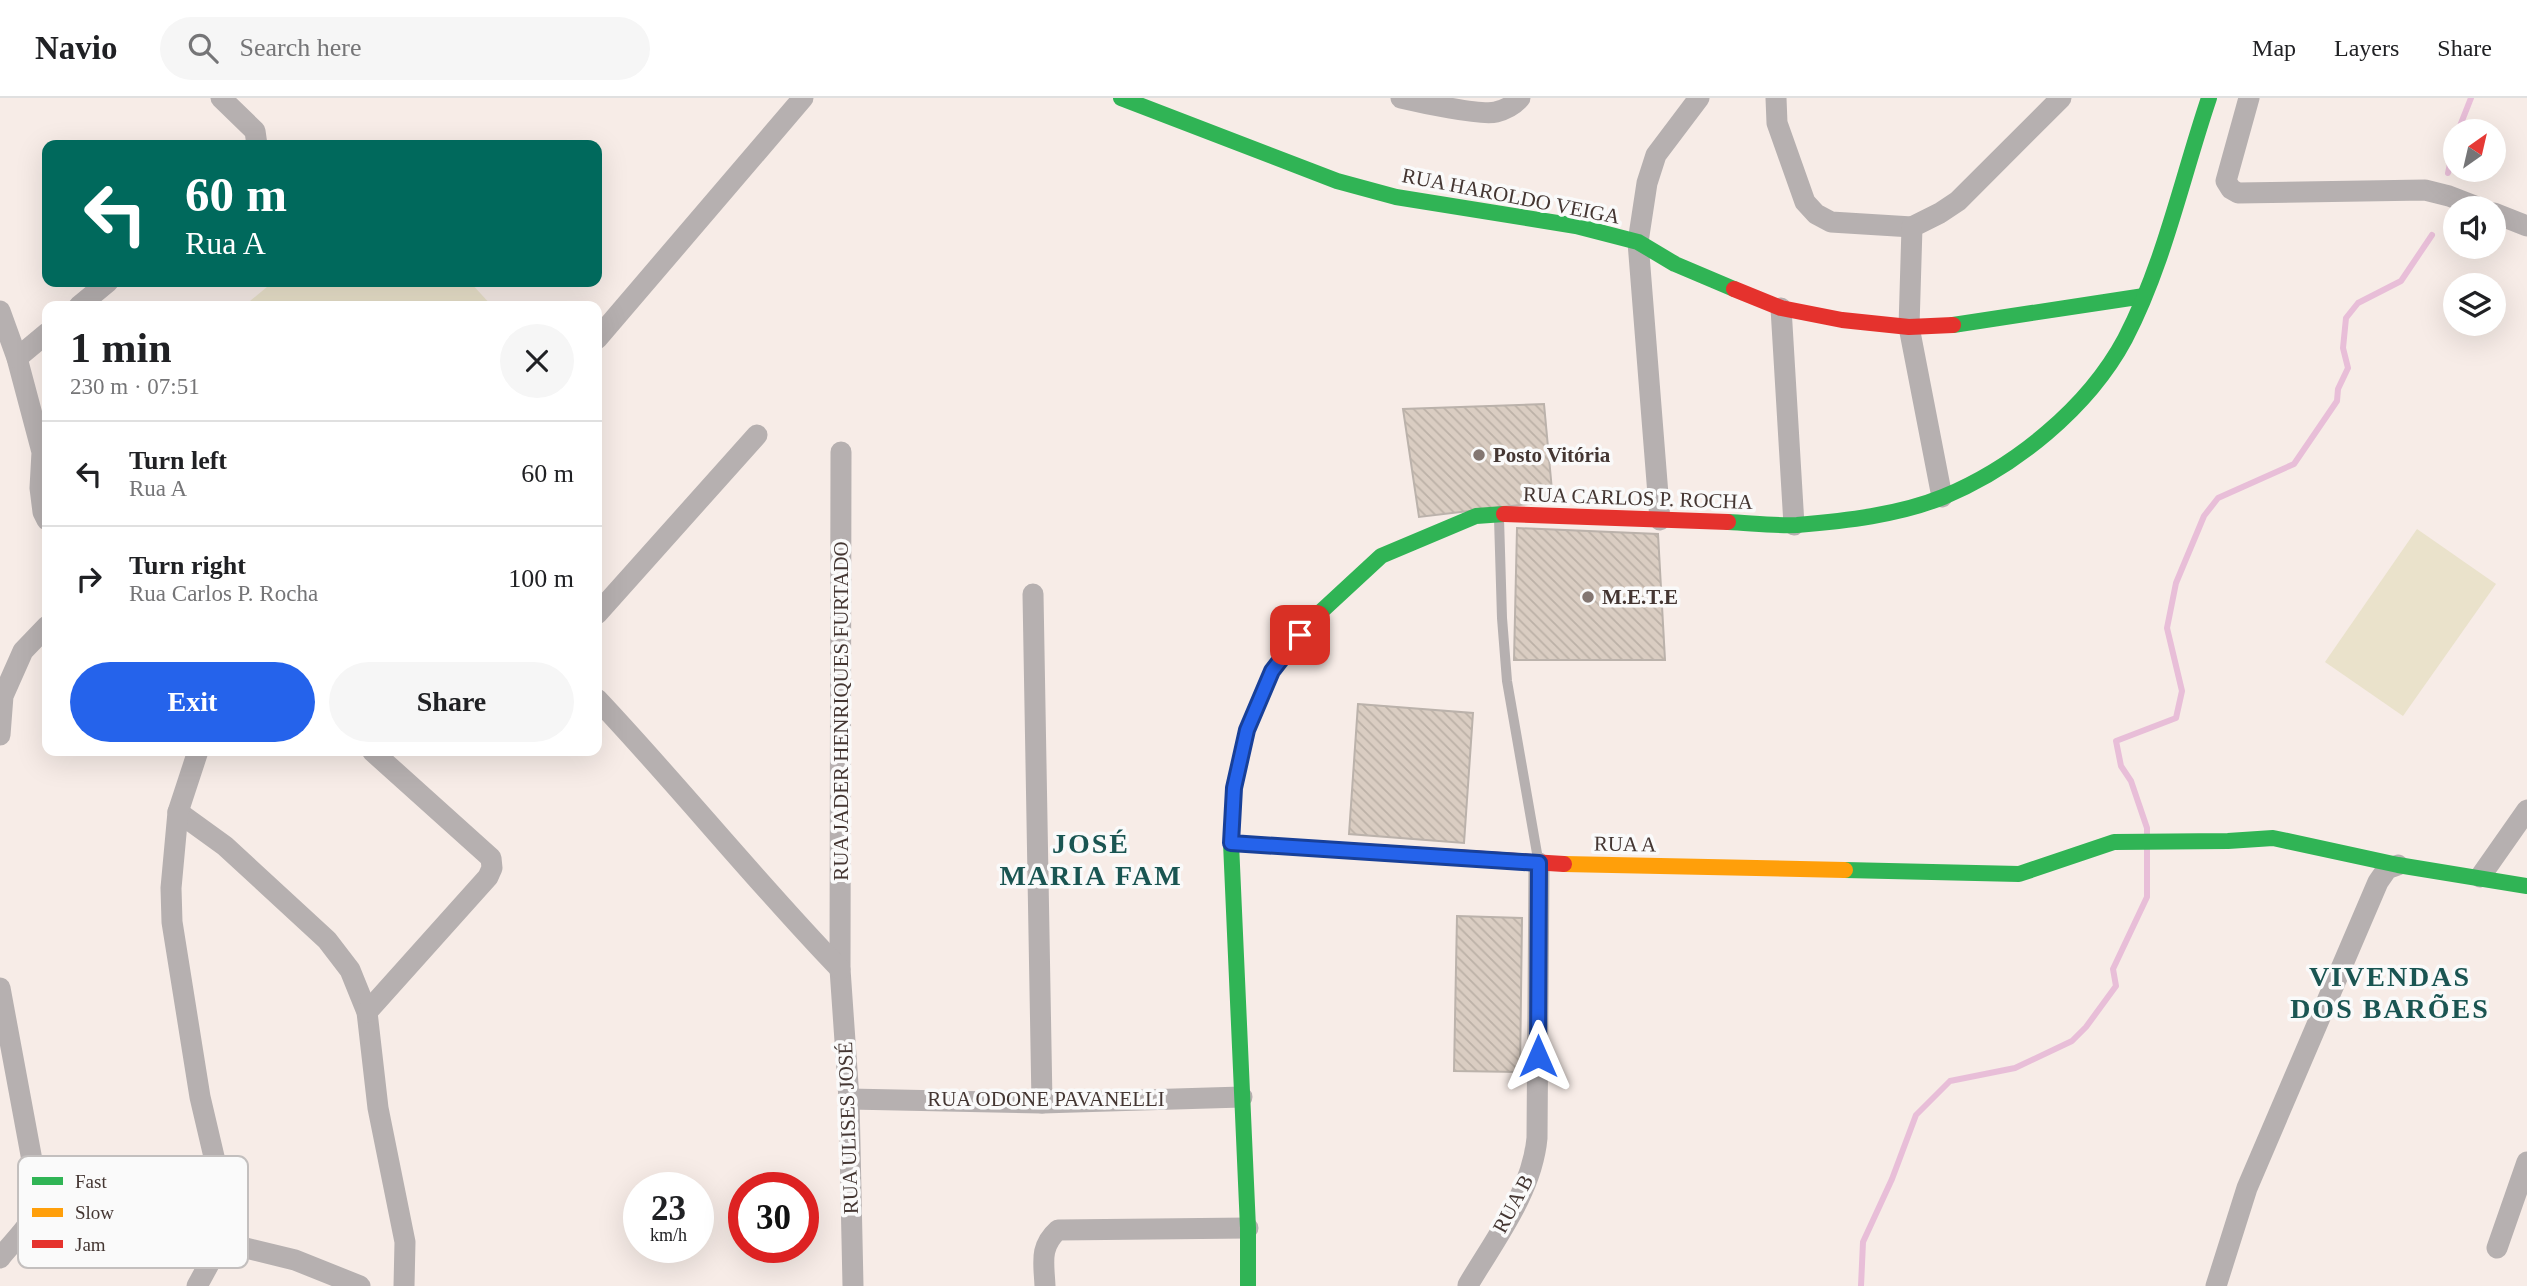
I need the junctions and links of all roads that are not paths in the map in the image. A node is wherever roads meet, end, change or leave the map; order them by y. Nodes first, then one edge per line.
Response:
1 (221, 98) edge
2 (803, 98) edge
3 (1121, 98) edge
4 (1401, 98) edge
5 (1520, 98) edge
6 (1699, 98) edge
7 (1776, 98) edge
8 (2061, 98) edge
9 (2209, 98) edge
10 (2249, 98) edge
11 (256, 140) edge
12 (2449, 196) edge
13 (2506, 218) edge
14 (2527, 226) edge
15 (1912, 227) junction
16 (1638, 242) junction
17 (102, 287) edge
18 (2144, 296) junction
19 (85, 301) edge
20 (1781, 308) junction
21 (0, 311) edge
22 (1909, 327) junction
23 (602, 333) edge
24 (42, 337) edge
25 (17, 358) junction
26 (757, 435) dead end
27 (42, 452) edge
28 (42, 452) edge
29 (841, 452) dead end
30 (1942, 497) junction
31 (42, 504) edge
32 (1499, 515) junction
33 (1660, 520) junction
34 (1794, 525) junction
35 (1033, 594) dead end
36 (602, 608) edge
37 (42, 631) edge
38 (602, 704) edge
39 (0, 736) edge
40 (196, 756) edge
41 (378, 756) edge
42 (2527, 810) edge
43 (178, 812) junction
44 (1231, 843) junction
45 (1539, 863) junction
46 (2398, 865) junction
47 (2480, 877) junction
48 (2527, 886) edge
49 (840, 969) junction
50 (0, 988) edge
51 (367, 1012) junction
52 (1242, 1097) junction
53 (849, 1099) junction
54 (1042, 1103) junction
55 (31, 1156) edge
56 (214, 1156) edge
57 (2527, 1162) edge
58 (1248, 1228) junction
59 (18, 1236) edge
60 (2497, 1248) dead end
61 (248, 1249) edge
62 (0, 1258) edge
63 (207, 1268) edge
64 (1468, 1285) edge
65 (197, 1286) edge
66 (360, 1286) edge
67 (404, 1286) edge
68 (853, 1286) edge
69 (1045, 1286) edge
70 (1248, 1286) edge
71 (2217, 1286) edge

1 - 11 street
2 - 23 street
3 - 16 street, RUA HAROLDO VEIGA
4 - 5 street
6 - 16 street
7 - 15 street
8 - 15 street
9 - 18 street, RUA CARLOS P. ROCHA
10 - 12 street
13 - 14 street
15 - 22 street
16 - 20 street, RUA HAROLDO VEIGA
16 - 33 street
17 - 19 street
18 - 22 street, RUA HAROLDO VEIGA
18 - 30 street, RUA CARLOS P. ROCHA
20 - 22 street, RUA HAROLDO VEIGA
20 - 34 street
21 - 25 street
22 - 30 street
24 - 25 street
25 - 28 street
26 - 36 street
27 - 31 street
29 - 49 street, RUA JADER HENRIQUES FURTADO
30 - 34 street, RUA CARLOS P. ROCHA
32 - 33 street, RUA CARLOS P. ROCHA
32 - 44 street, RUA CARLOS P. ROCHA
32 - 45 lane
33 - 34 street, RUA CARLOS P. ROCHA
35 - 54 street
37 - 39 street
38 - 49 street
40 - 43 street
41 - 51 street
42 - 47 street
43 - 51 street
43 - 56 street
44 - 45 street, RUA A
44 - 52 street, RUA CARLOS P. ROCHA
45 - 46 street, RUA A
45 - 64 street, RUA B
46 - 47 street, RUA A
46 - 71 street
47 - 48 street, RUA A
49 - 53 street, RUA ULISES JOSÉ
50 - 55 street
51 - 67 street
52 - 54 street, RUA ODONE PAVANELLI
52 - 58 street, RUA CARLOS P. ROCHA
53 - 54 street, RUA ODONE PAVANELLI
53 - 68 street, RUA ULISES JOSÉ
57 - 60 street
58 - 69 street
58 - 70 street, RUA CARLOS P. ROCHA
59 - 62 street
61 - 66 street
63 - 65 street

